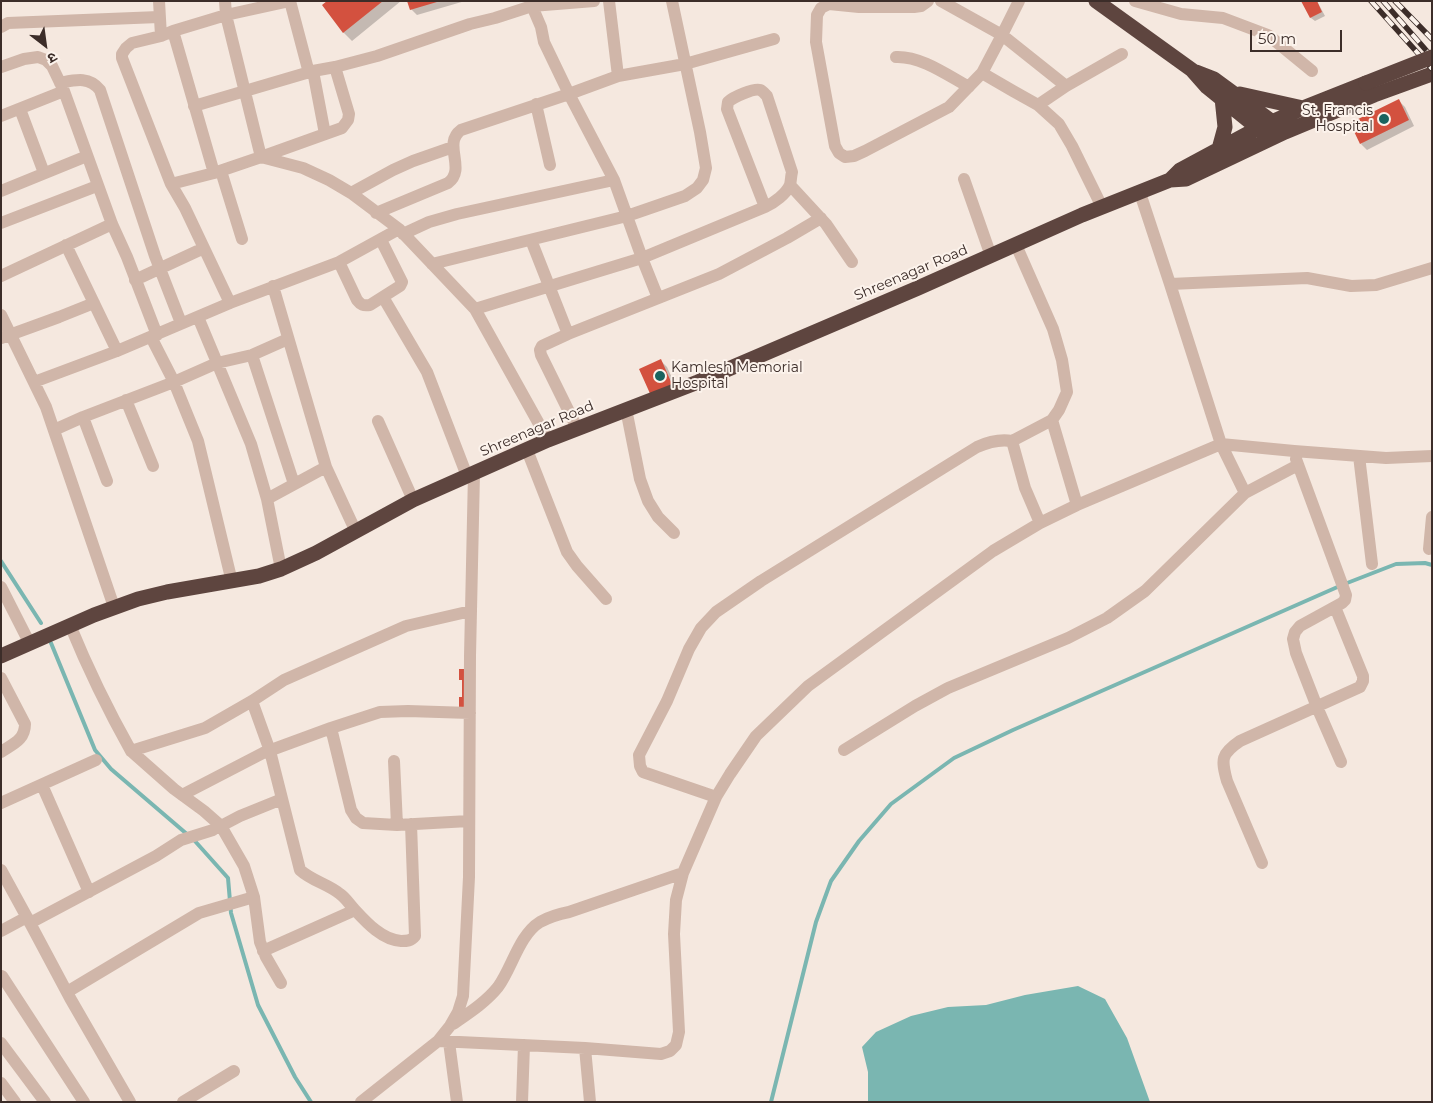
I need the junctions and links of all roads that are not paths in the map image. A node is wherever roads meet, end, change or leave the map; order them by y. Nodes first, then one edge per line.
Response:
1 (159, 1) edge
2 (225, 1) edge
3 (290, 1) edge
4 (594, 1) edge
5 (609, 1) edge
6 (672, 1) edge
7 (928, 1) edge
8 (941, 1) edge
9 (1019, 1) edge
10 (1096, 1) edge
11 (1135, 1) edge
12 (533, 3) edge
13 (226, 15) junction
14 (159, 17) junction
15 (1, 27) edge
16 (173, 31) junction
17 (1002, 35) junction
18 (161, 36) junction
19 (774, 38) dead end
20 (1122, 54) dead end
21 (896, 57) dead end
22 (1432, 57) edge
23 (686, 64) junction
24 (1, 66) edge
25 (336, 67) junction
26 (1312, 71) dead end
27 (311, 72) junction
28 (982, 72) junction
29 (1432, 74) edge
30 (618, 76) junction
31 (1066, 86) junction
32 (62, 87) junction
33 (969, 87) junction
34 (1370, 89) junction
35 (244, 91) junction
36 (569, 94) junction
37 (1228, 96) junction
38 (536, 104) junction
39 (1038, 105) junction
40 (194, 106) junction
41 (1303, 108) junction
42 (20, 109) junction
43 (1, 116) edge
44 (1273, 121) junction
45 (1258, 128) junction
46 (1285, 132) junction
47 (325, 134) junction
48 (1270, 138) junction
49 (453, 147) junction
50 (1219, 150) junction
51 (87, 156) junction
52 (260, 157) junction
53 (550, 165) dead end
54 (218, 172) junction
55 (44, 173) junction
56 (964, 179) dead end
57 (614, 180) junction
58 (1170, 180) junction
59 (171, 184) junction
60 (790, 185) junction
61 (97, 186) junction
62 (1, 191) edge
63 (351, 193) junction
64 (1140, 193) junction
65 (765, 207) junction
66 (1102, 207) junction
67 (376, 213) junction
68 (627, 216) junction
69 (821, 218) junction
70 (1, 223) edge
71 (112, 224) junction
72 (401, 232) junction
73 (242, 239) dead end
74 (381, 240) junction
75 (531, 240) junction
76 (66, 245) junction
77 (1016, 245) junction
78 (204, 248) junction
79 (991, 256) junction
80 (642, 258) junction
81 (339, 262) junction
82 (852, 262) dead end
83 (432, 264) junction
84 (1432, 268) edge
85 (160, 269) junction
86 (1, 276) edge
87 (135, 280) junction
88 (1170, 284) junction
89 (273, 286) junction
90 (548, 286) junction
91 (383, 298) junction
92 (658, 298) junction
93 (94, 302) junction
94 (230, 303) junction
95 (474, 309) junction
96 (1, 315) edge
97 (198, 317) junction
98 (181, 323) junction
99 (568, 334) junction
100 (6, 336) edge
101 (154, 336) junction
102 (288, 339) junction
103 (118, 351) junction
104 (252, 355) junction
105 (217, 363) junction
106 (34, 382) junction
107 (174, 382) junction
108 (126, 400) junction
109 (626, 409) junction
110 (83, 417) junction
111 (1052, 420) junction
112 (378, 421) dead end
113 (577, 428) junction
114 (54, 430) junction
115 (548, 440) junction
116 (1012, 441) junction
117 (1221, 444) junction
118 (527, 450) junction
119 (1294, 451) junction
120 (1359, 456) junction
121 (1432, 456) edge
122 (1298, 465) junction
123 (153, 466) dead end
124 (326, 467) junction
125 (470, 475) junction
126 (107, 481) dead end
127 (294, 484) junction
128 (1245, 493) junction
129 (267, 499) junction
130 (413, 500) junction
131 (1077, 505) junction
132 (1432, 517) edge
133 (1040, 523) junction
134 (356, 532) junction
135 (674, 533) dead end
136 (1429, 549) dead end
137 (1372, 564) dead end
138 (281, 569) junction
139 (232, 582) junction
140 (1, 587) edge
141 (606, 599) dead end
142 (114, 607) junction
143 (1335, 607) junction
144 (470, 610) junction
145 (70, 625) junction
146 (30, 644) junction
147 (1, 656) edge
148 (1, 678) edge
149 (252, 701) junction
150 (1317, 707) junction
151 (470, 712) junction
152 (331, 728) junction
153 (270, 750) junction
154 (844, 750) dead end
155 (131, 751) junction
156 (1, 752) edge
157 (96, 760) dead end
158 (394, 761) dead end
159 (1341, 762) dead end
160 (42, 785) junction
161 (182, 795) junction
162 (716, 797) junction
163 (282, 799) junction
164 (1, 803) edge
165 (470, 821) junction
166 (411, 824) junction
167 (397, 825) junction
168 (217, 828) junction
169 (1262, 863) dead end
170 (1, 870) edge
171 (683, 873) junction
172 (89, 892) junction
173 (254, 897) junction
174 (355, 910) junction
175 (29, 920) junction
176 (1, 931) edge
177 (263, 951) junction
178 (2, 976) edge
179 (281, 983) dead end
180 (67, 992) junction
181 (450, 1026) junction
182 (443, 1041) junction
183 (1, 1043) edge
184 (524, 1045) junction
185 (585, 1048) junction
186 (234, 1071) dead end
187 (1, 1083) edge
188 (15, 1102) edge
189 (45, 1102) edge
190 (84, 1102) edge
191 (130, 1102) edge
192 (183, 1102) edge
193 (361, 1102) edge
194 (457, 1102) edge
195 (522, 1102) edge
196 (590, 1102) edge

1 - 14 street
2 - 13 street
3 - 13 street
3 - 27 street
4 - 12 street
5 - 30 street
6 - 23 street
7 - 33 street
8 - 17 street
9 - 17 street
10 - 37 highway
11 - 26 street
12 - 25 street
12 - 36 street
13 - 16 street
13 - 35 street
14 - 15 street
14 - 18 street
16 - 18 street
16 - 40 street
17 - 28 street
17 - 31 street
18 - 59 street
19 - 23 street
20 - 31 street
21 - 33 street
22 - 34 highway, bridge
23 - 30 street
23 - 68 street
24 - 32 street
25 - 27 street
25 - 47 street
27 - 35 street
27 - 47 street
28 - 33 street
28 - 39 street
29 - 34 highway
30 - 36 street
31 - 39 street
32 - 42 street
32 - 51 street
32 - 85 street
34 - 41 highway
34 - 46 highway
35 - 40 street
35 - 52 street
36 - 38 street
36 - 57 street
37 - 41 highway
37 - 44 highway
37 - 45 highway
37 - 50 highway
38 - 49 street
38 - 53 street
39 - 66 street
40 - 54 street
41 - 44 highway
42 - 43 street
42 - 55 street
44 - 45 highway
44 - 46 highway
45 - 48 highway
45 - 50 highway
46 - 48 highway
47 - 52 street
48 - 58 highway
49 - 63 street
49 - 67 street
50 - 58 highway
51 - 55 street
51 - 61 street
52 - 54 street
52 - 63 street
54 - 59 street
54 - 73 street
55 - 62 street
56 - 79 street
57 - 68 street
57 - 72 street
58 - 64 highway, Shreenagar Road
59 - 78 street
60 - 65 street
60 - 65 street
60 - 69 street
61 - 70 street
61 - 71 street
63 - 67 street
64 - 66 highway, Shreenagar Road
64 - 88 street
65 - 80 street
66 - 77 highway, Shreenagar Road
67 - 72 street
68 - 75 street
68 - 80 street
69 - 82 street
69 - 92 street
71 - 76 street
71 - 87 street
72 - 74 street
72 - 83 street
74 - 81 street
74 - 91 street
75 - 83 street
75 - 90 street
76 - 86 street
76 - 93 street
77 - 79 highway, Shreenagar Road
77 - 111 street
78 - 85 street
78 - 94 street
79 - 109 highway, Shreenagar Road
80 - 90 street
80 - 92 street
81 - 89 street
81 - 91 street
83 - 95 street
84 - 88 street
85 - 87 street
85 - 98 street
87 - 101 street
88 - 117 street
89 - 94 street
89 - 102 street
90 - 95 street
90 - 99 street
91 - 125 street
92 - 99 street
93 - 100 street
93 - 103 street
94 - 97 street
95 - 115 street
96 - 100 street
97 - 98 street
97 - 105 street
98 - 101 street
99 - 113 street
100 - 106 street
101 - 103 street
101 - 107 street
102 - 104 street
102 - 124 street
103 - 106 street
104 - 105 street
104 - 127 street
105 - 107 street
105 - 129 street
106 - 114 street
107 - 108 street
107 - 139 street
108 - 110 street
108 - 123 street
109 - 113 highway, Shreenagar Road
109 - 135 street
110 - 114 street
110 - 126 street
111 - 116 street
111 - 131 street
112 - 130 street
113 - 115 highway, Shreenagar Road
114 - 142 street
115 - 118 highway, Shreenagar Road
116 - 133 street
116 - 162 street
117 - 119 street
117 - 128 street
117 - 131 street
118 - 125 highway, Shreenagar Road
118 - 141 street
119 - 120 street
119 - 122 street
120 - 121 street
120 - 137 street
122 - 128 street
122 - 143 street
124 - 127 street
124 - 134 street
125 - 130 highway, Shreenagar Road
125 - 144 street
127 - 129 street
128 - 154 street
129 - 138 street
130 - 134 highway, Shreenagar Road
131 - 133 street
132 - 136 street
133 - 162 street
134 - 138 highway, Shreenagar Road
138 - 139 highway, Shreenagar Road
139 - 142 highway, Shreenagar Road
140 - 146 street
142 - 145 highway, Shreenagar Road
143 - 150 street
143 - 150 street
144 - 149 street
144 - 151 street
145 - 146 highway, Shreenagar Road
145 - 155 street
146 - 147 highway, Shreenagar Road
148 - 156 street
149 - 153 street
149 - 155 street
150 - 159 street
150 - 169 street
151 - 152 street
151 - 165 street
152 - 153 street
152 - 167 street
153 - 161 street
153 - 163 street
155 - 161 street
157 - 160 street
158 - 167 street
160 - 164 street
160 - 172 street
161 - 168 street
162 - 171 street
163 - 168 street
163 - 174 street
165 - 166 street
165 - 181 street
166 - 167 street
166 - 174 street
168 - 172 street
168 - 173 street
170 - 175 street
171 - 181 street
171 - 185 street
172 - 175 street
173 - 177 street
173 - 180 street
174 - 177 street
175 - 176 street
175 - 180 street
177 - 179 street
178 - 190 street
180 - 191 street
181 - 182 street
182 - 184 street
182 - 193 street
182 - 194 street
183 - 189 street
184 - 185 street
184 - 195 street
185 - 196 street
186 - 192 street
187 - 188 street

